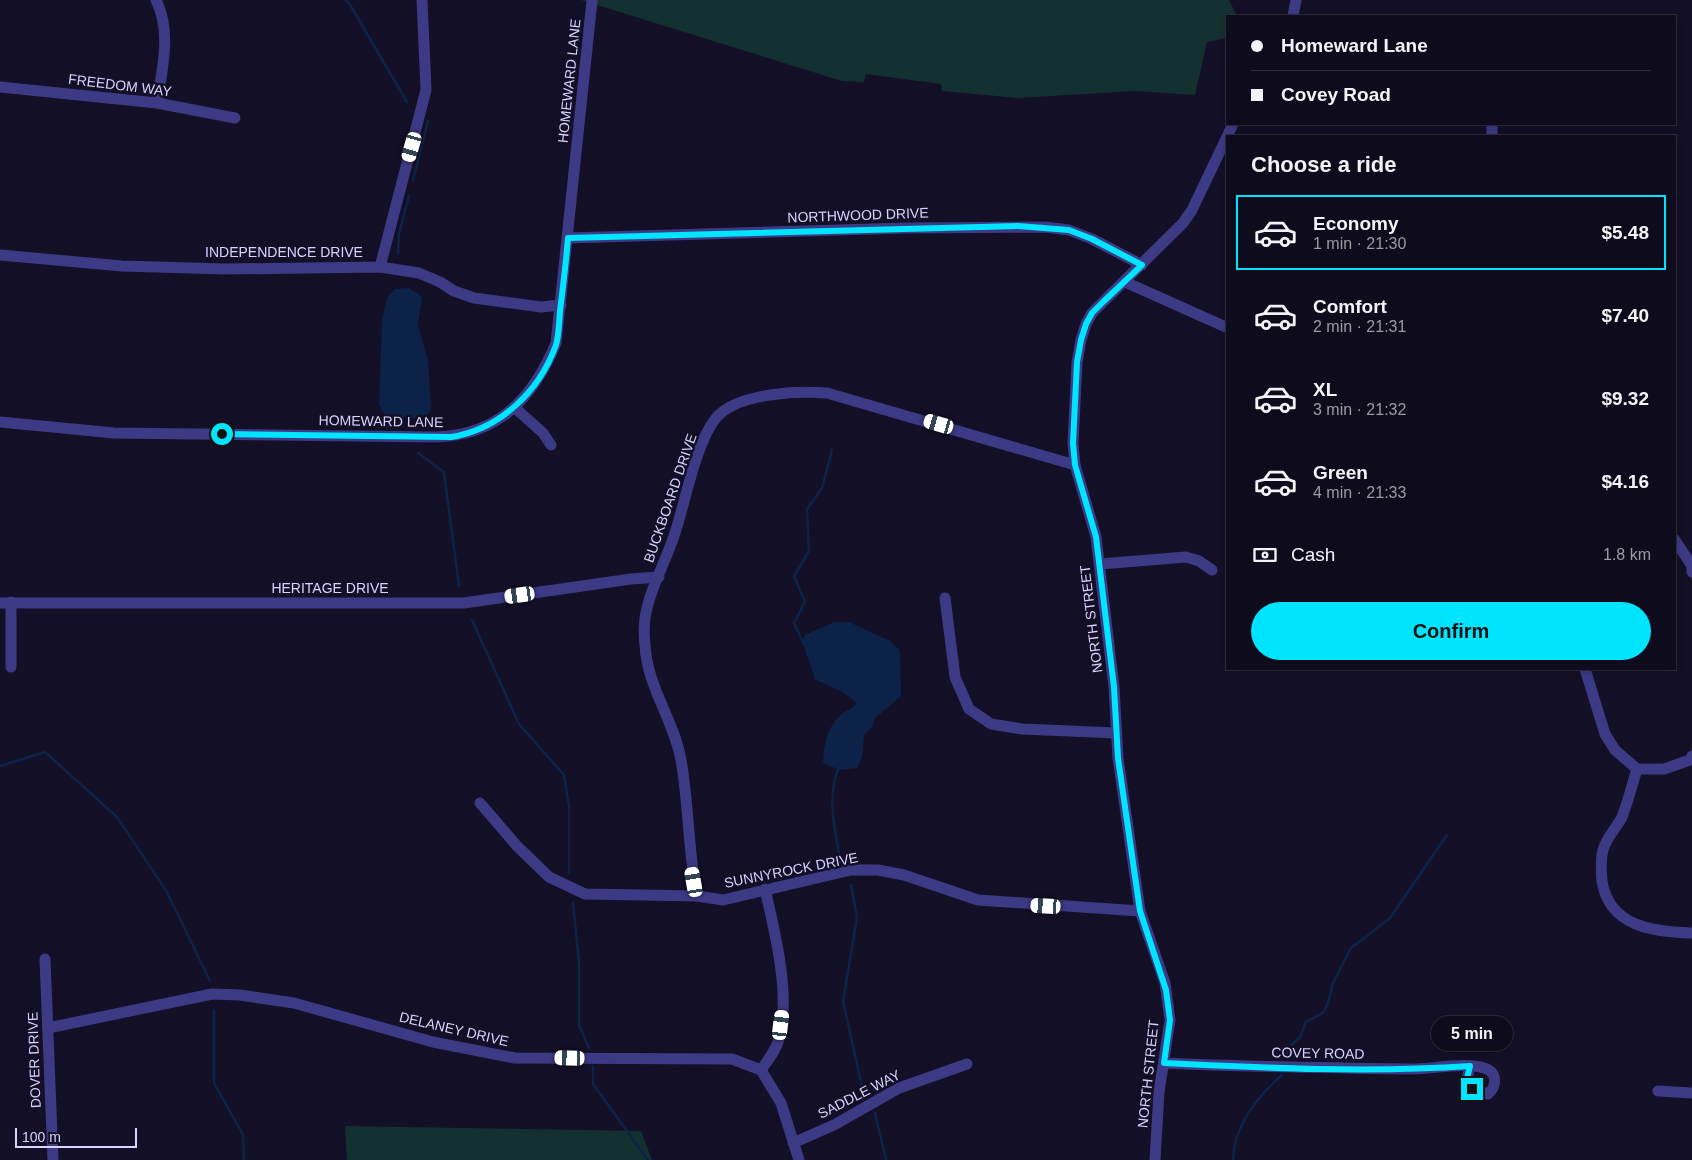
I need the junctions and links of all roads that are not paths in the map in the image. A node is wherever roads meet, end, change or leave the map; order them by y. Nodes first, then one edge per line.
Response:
1 (156, 0) edge
2 (422, 0) edge
3 (1296, 0) edge
4 (592, 1) dead end
5 (1293, 15) edge
6 (0, 87) edge
7 (157, 104) junction
8 (235, 118) dead end
9 (1226, 139) edge
10 (568, 238) junction
11 (0, 255) edge
12 (1142, 265) junction
13 (380, 267) junction
14 (1125, 282) junction
15 (561, 305) junction
16 (1226, 327) edge
17 (514, 407) junction
18 (0, 422) edge
19 (551, 445) dead end
20 (1075, 465) junction
21 (1676, 542) edge
22 (1100, 564) junction
23 (1212, 570) dead end
24 (1692, 572) edge
25 (659, 577) junction
26 (945, 598) dead end
27 (6, 603) edge
28 (11, 667) dead end
29 (1585, 670) edge
30 (1116, 733) junction
31 (1692, 756) edge
32 (1637, 770) junction
33 (480, 803) dead end
34 (765, 890) junction
35 (697, 896) junction
36 (1140, 911) junction
37 (1692, 933) edge
38 (45, 960) dead end
39 (48, 1028) junction
40 (1164, 1063) junction
41 (967, 1064) dead end
42 (1470, 1066) dead end
43 (762, 1070) junction
44 (1658, 1091) dead end
45 (1692, 1093) edge
46 (793, 1143) junction
47 (53, 1160) edge
48 (800, 1160) edge
49 (1156, 1160) edge

1 - 7 street
2 - 13 street
3 - 5 street
4 - 10 street, HOMEWARD LANE
6 - 7 street, FREEDOM WAY
7 - 8 street, FREEDOM WAY
9 - 12 street, NORTH STREET
10 - 12 street, NORTHWOOD DRIVE
10 - 15 street, HOMEWARD LANE
11 - 13 street, INDEPENDENCE DRIVE
12 - 14 street, NORTH STREET
13 - 15 street, INDEPENDENCE DRIVE
14 - 16 street
14 - 20 street, NORTH STREET
15 - 17 street, HOMEWARD LANE
17 - 18 street, HOMEWARD LANE
17 - 19 street
20 - 22 street, NORTH STREET
20 - 25 street, BUCKBOARD DRIVE
21 - 24 street
22 - 23 street
22 - 30 street, NORTH STREET
25 - 27 street, HERITAGE DRIVE
25 - 35 street, BUCKBOARD DRIVE
26 - 30 street
27 - 28 street
29 - 32 street
30 - 36 street, NORTH STREET
31 - 32 street
32 - 37 street
33 - 35 street, SUNNYROCK DRIVE
34 - 35 street, SUNNYROCK DRIVE
34 - 36 street, SUNNYROCK DRIVE
34 - 43 street
36 - 40 street, NORTH STREET
38 - 39 street, DOVER DRIVE
39 - 43 street, DELANEY DRIVE
39 - 47 street, DOVER DRIVE
40 - 42 street, COVEY ROAD
40 - 49 street, NORTH STREET
41 - 46 street, SADDLE WAY
43 - 46 street
44 - 45 street
46 - 48 street

